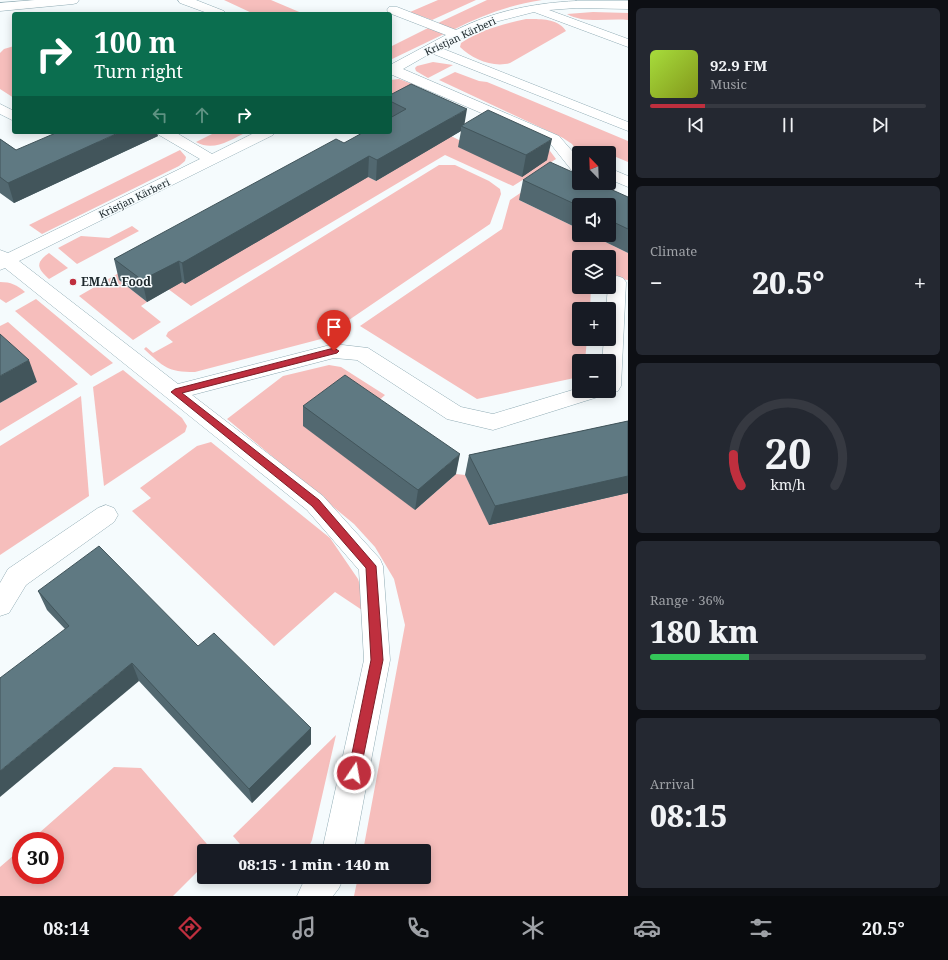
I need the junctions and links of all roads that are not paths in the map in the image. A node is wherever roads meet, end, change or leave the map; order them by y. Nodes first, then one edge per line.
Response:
1 (73, 0) edge
2 (184, 0) edge
3 (628, 4) edge
4 (0, 7) edge
5 (534, 9) junction
6 (393, 10) dead end
7 (216, 12) edge
8 (458, 35) junction
9 (628, 43) edge
10 (432, 49) junction
11 (392, 69) edge
12 (392, 70) edge
13 (0, 108) edge
14 (12, 116) edge
15 (628, 127) edge
16 (167, 134) edge
17 (264, 134) edge
18 (212, 160) junction
19 (572, 161) edge
20 (616, 177) edge
21 (628, 182) edge
22 (2, 260) edge
23 (617, 282) dead end
24 (613, 354) edge
25 (175, 392) junction
26 (572, 398) edge
27 (106, 515) dead end
28 (0, 606) edge
29 (339, 844) edge
30 (323, 884) edge
31 (314, 896) edge

1 - 4 street
2 - 7 street
3 - 5 street, Kristjan Kärberi
5 - 8 street, Kristjan Kärberi
5 - 9 street
6 - 8 street
8 - 10 street, Kristjan Kärberi
10 - 11 street, Kristjan Kärberi
10 - 15 street
12 - 19 street
13 - 14 street
16 - 18 street
17 - 18 street, Kristjan Kärberi
18 - 22 street, Kristjan Kärberi
20 - 21 street
22 - 25 street
23 - 24 street
25 - 26 street
25 - 29 street
27 - 28 street
30 - 31 street

